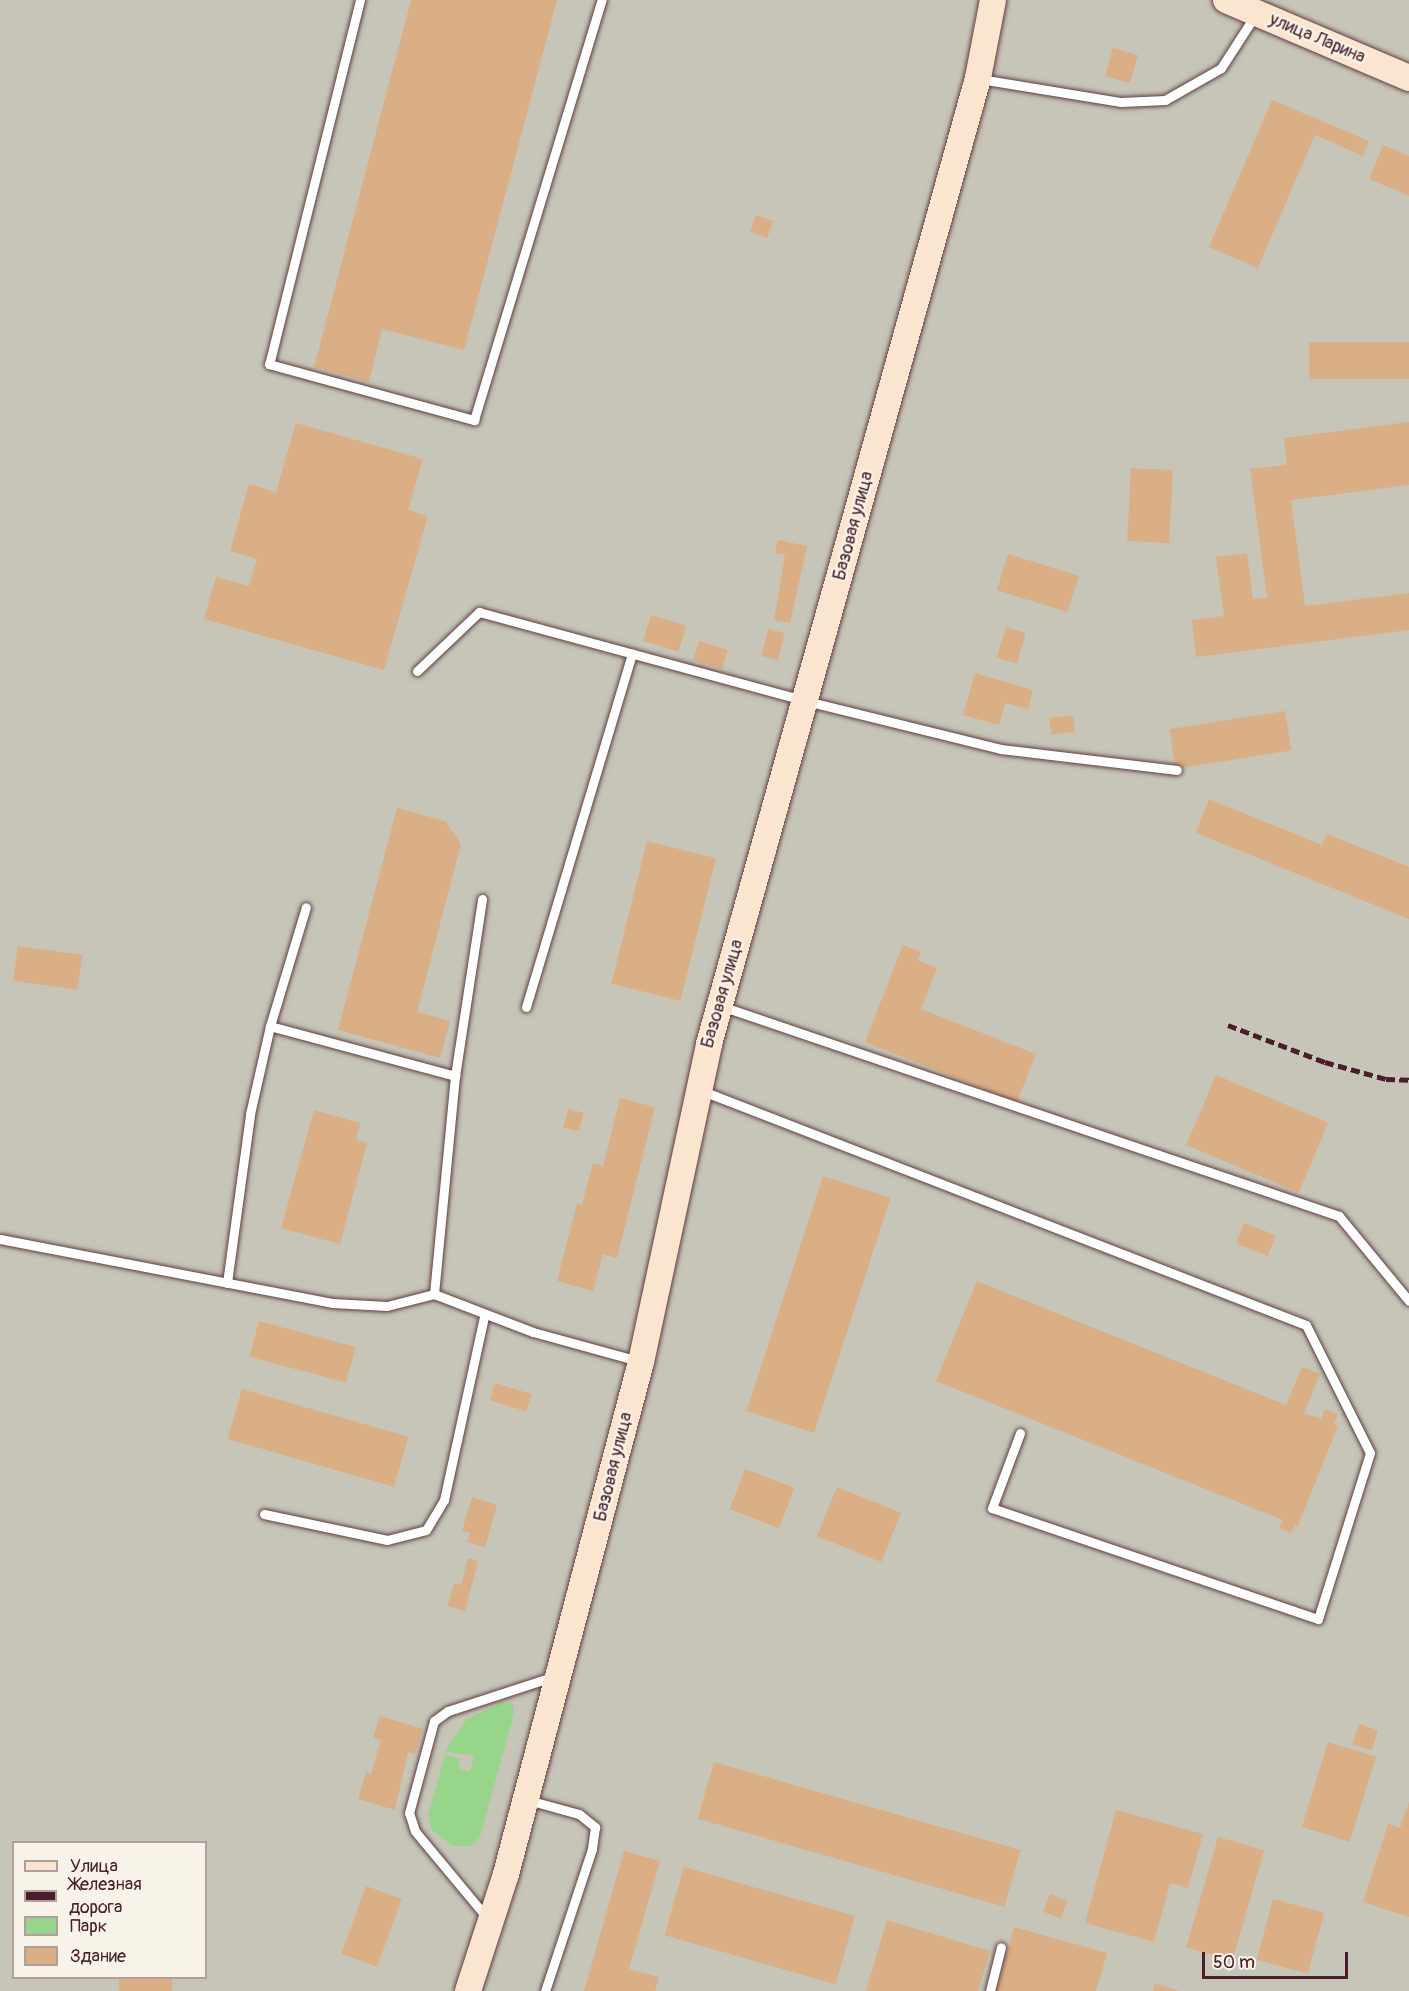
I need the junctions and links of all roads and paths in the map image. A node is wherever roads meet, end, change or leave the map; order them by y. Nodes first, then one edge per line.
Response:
1 (360, 0) edge
2 (602, 0) edge
3 (993, 0) edge
4 (1226, 0) edge
5 (1257, 13) junction
6 (978, 78) junction
7 (1409, 78) edge
8 (632, 654) junction
9 (417, 671) dead end
10 (806, 701) junction
11 (1177, 770) dead end
12 (482, 899) dead end
13 (306, 907) dead end
14 (720, 1006) junction
15 (526, 1007) dead end
16 (270, 1026) junction
17 (455, 1076) junction
18 (698, 1089) junction
19 (0, 1239) edge
20 (227, 1283) junction
21 (434, 1294) junction
22 (1409, 1301) edge
23 (484, 1316) junction
24 (641, 1362) junction
25 (1020, 1433) dead end
26 (264, 1514) dead end
27 (560, 1674) junction
28 (526, 1800) junction
29 (490, 1922) junction
30 (1001, 1947) dead end
31 (468, 1991) edge
32 (545, 1991) edge
33 (990, 1991) edge

1 - 2 lane
3 - 6 street, Базовая улица
4 - 5 street, улица Ларина
5 - 6 lane
5 - 7 street, улица Ларина
6 - 10 street, Базовая улица
8 - 9 lane
8 - 10 lane
8 - 15 lane
10 - 11 lane
10 - 14 street, Базовая улица
12 - 17 lane
13 - 16 lane
14 - 18 street, Базовая улица
14 - 22 lane
16 - 17 lane
16 - 20 lane
17 - 21 lane
18 - 24 street, Базовая улица
18 - 25 lane
19 - 20 lane
20 - 21 lane
21 - 23 lane
23 - 24 lane
23 - 26 lane
24 - 27 street, Базовая улица
27 - 28 street, Базовая улица
27 - 29 lane
28 - 29 street, Базовая улица
28 - 32 lane
29 - 31 street, Базовая улица
30 - 33 lane

